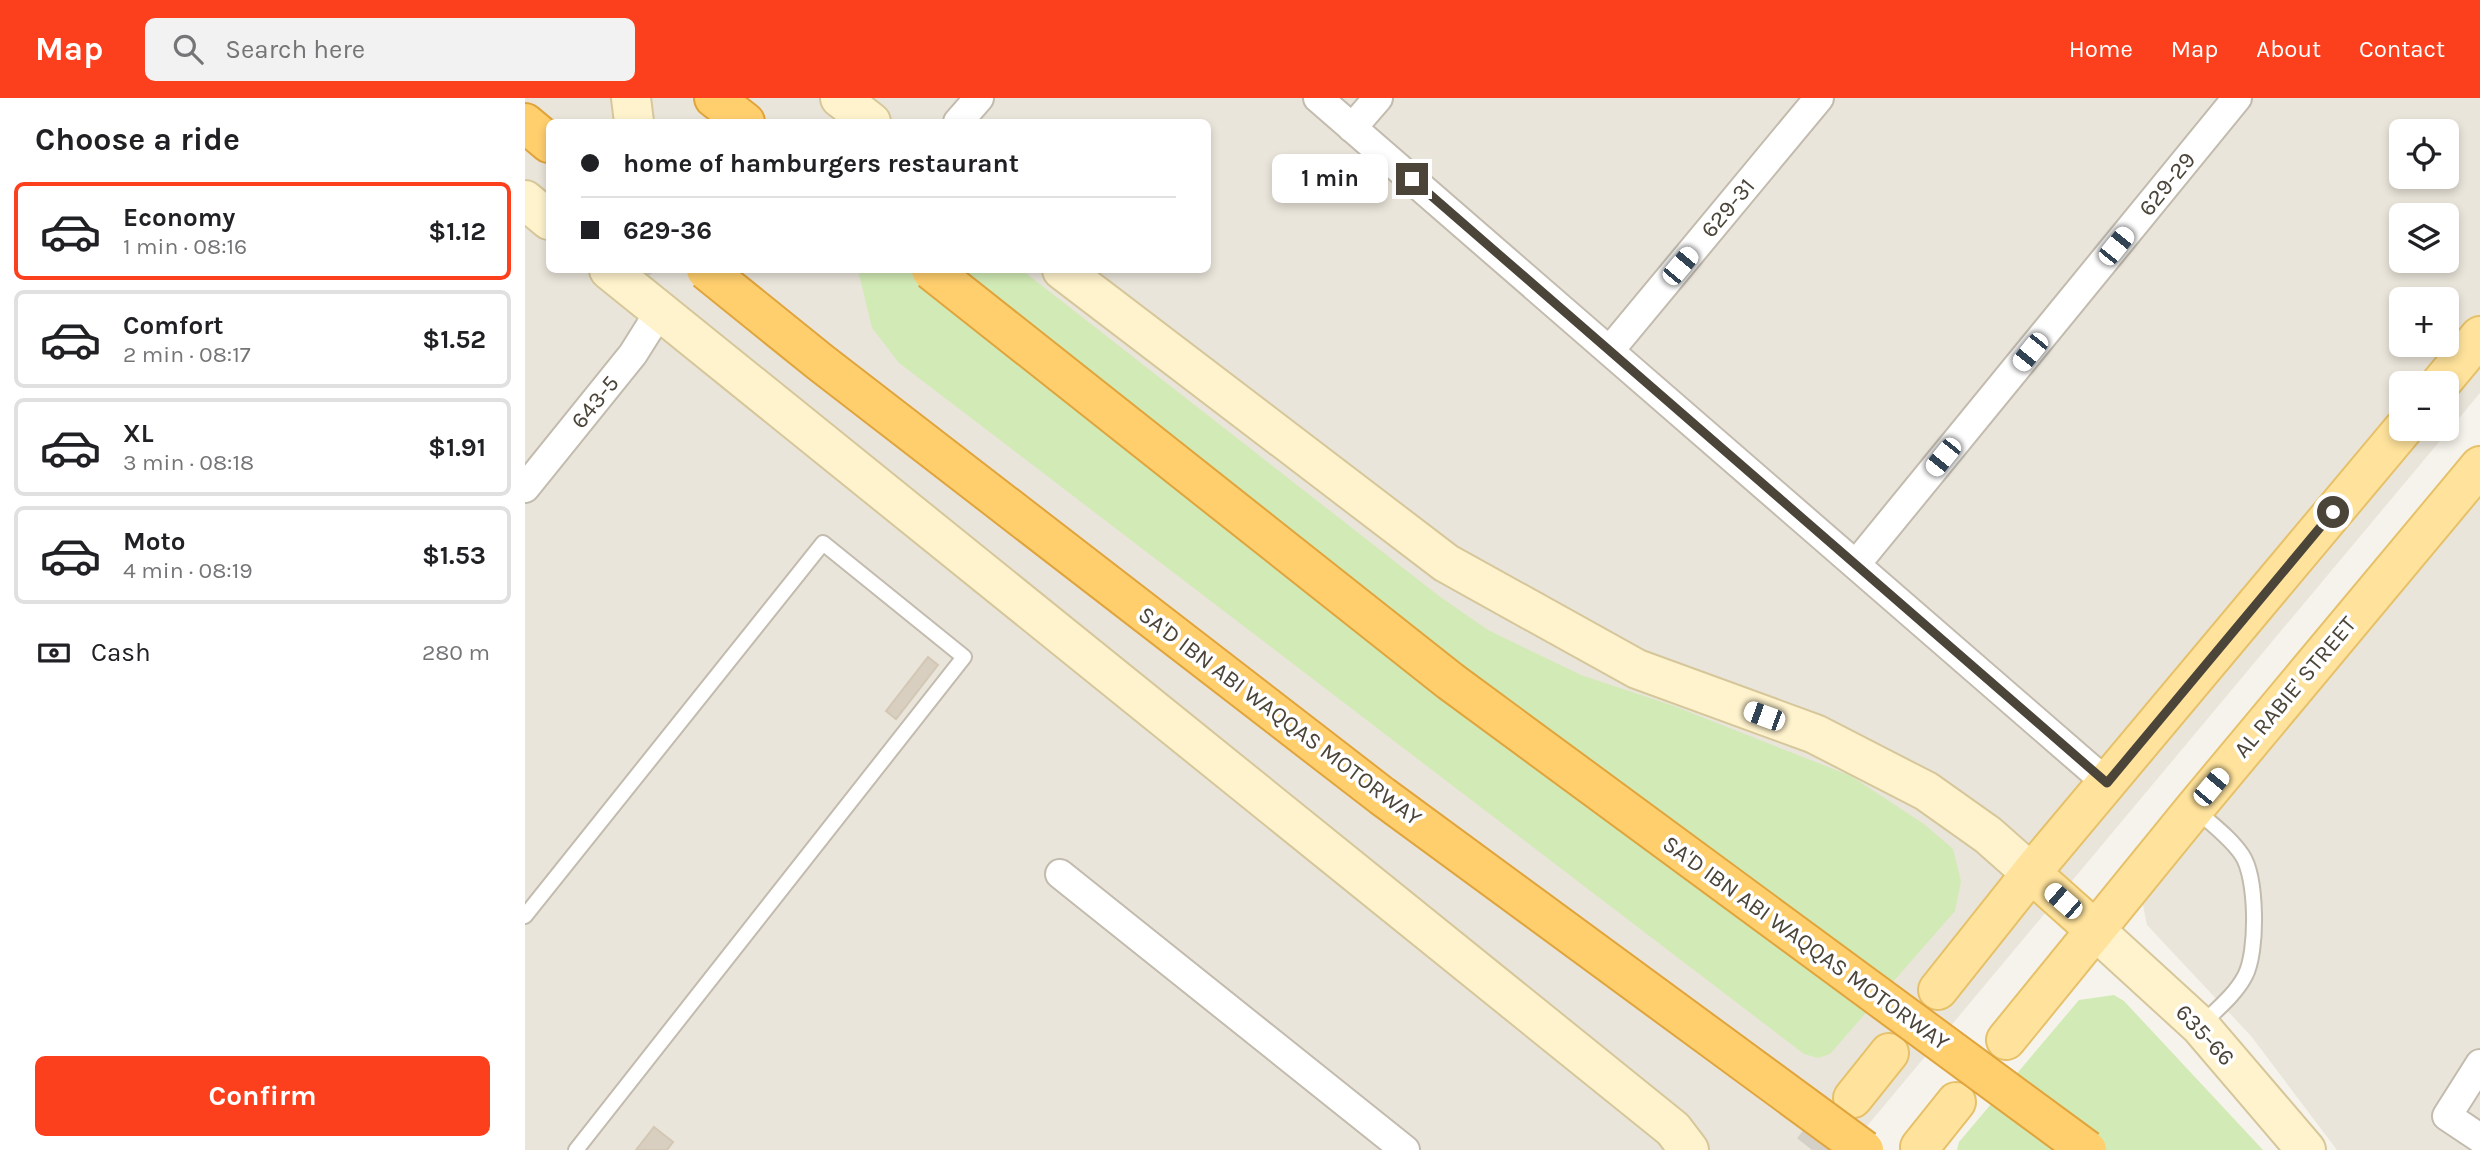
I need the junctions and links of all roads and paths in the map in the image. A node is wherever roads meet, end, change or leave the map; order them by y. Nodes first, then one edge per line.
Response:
1 (631, 98) edge
2 (714, 98) edge
3 (840, 98) edge
4 (979, 98) edge
5 (1318, 98) edge
6 (1378, 98) edge
7 (1819, 98) edge
8 (2237, 98) edge
9 (634, 119) edge
10 (741, 119) edge
11 (867, 119) edge
12 (961, 119) edge
13 (525, 123) edge
14 (1352, 128) junction
15 (546, 140) edge
16 (525, 200) edge
17 (546, 218) edge
18 (613, 273) edge
19 (655, 273) edge
20 (710, 273) edge
21 (935, 273) edge
22 (1066, 273) edge
23 (660, 312) junction
24 (2480, 336) edge
25 (1610, 350) junction
26 (2451, 371) edge
27 (2393, 441) edge
28 (2480, 466) edge
29 (525, 488) edge
30 (1857, 563) junction
31 (2107, 783) junction
32 (2194, 808) junction
33 (2031, 873) junction
34 (1060, 874) dead end
35 (525, 916) edge
36 (2095, 930) junction
37 (1938, 990) dead end
38 (2200, 1026) junction
39 (2006, 1040) dead end
40 (1889, 1053) dead end
41 (2480, 1064) edge
42 (1853, 1098) tunnel mouth
43 (1956, 1102) dead end
44 (2480, 1138) edge
45 (1920, 1147) dead end
46 (576, 1150) edge
47 (1405, 1150) edge
48 (1689, 1150) edge
49 (1864, 1150) edge
50 (2087, 1150) edge
51 (2306, 1150) edge

1 - 9 street
2 - 10 highway
3 - 11 street
4 - 12 street
5 - 14 street
6 - 14 street
7 - 25 street, 629-31
8 - 30 street, 629-29
13 - 15 highway
14 - 25 street
16 - 17 street
18 - 23 street
19 - 23 street
20 - 49 highway, SA'D IBN ABI WAQQAS MOTORWAY, bridge
21 - 50 highway, SA'D IBN ABI WAQQAS MOTORWAY, bridge
22 - 33 street
23 - 29 street, 643-5
23 - 48 street
24 - 26 main road
25 - 30 street
27 - 31 main road
28 - 32 main road, AL RABIE' STREET
30 - 31 street
31 - 33 main road
32 - 36 main road, AL RABIE' STREET
32 - 38 lane
33 - 36 main road
33 - 37 main road
34 - 47 street
35 - 46 lane
36 - 38 street, 635-66
36 - 39 main road, AL RABIE' STREET
38 - 51 street, 635-66
40 - 42 main road
41 - 44 street
43 - 45 main road

